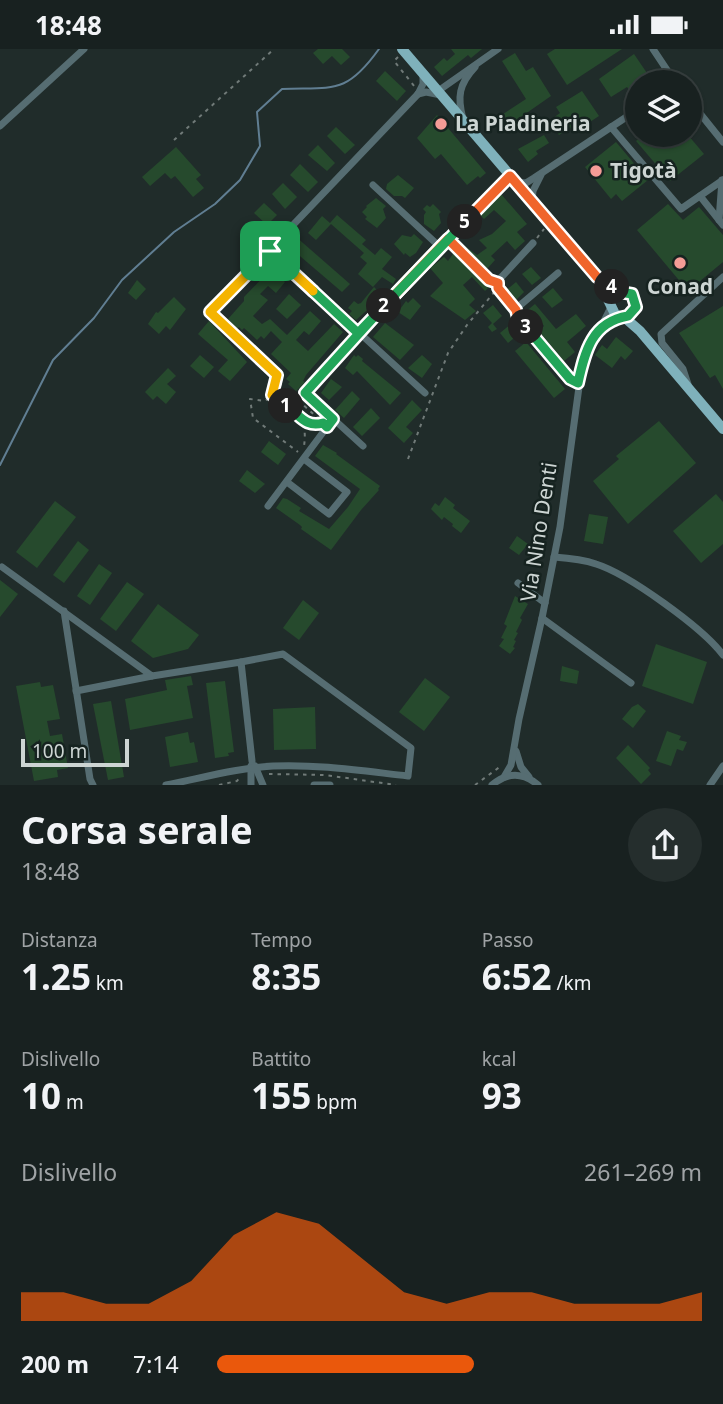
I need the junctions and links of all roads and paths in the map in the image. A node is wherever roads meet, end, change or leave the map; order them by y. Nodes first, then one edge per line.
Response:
1 (84, 49) edge
2 (274, 49) edge
3 (498, 49) edge
4 (653, 49) edge
5 (403, 50) edge
6 (480, 61) junction
7 (667, 70) edge
8 (423, 74) junction
9 (461, 87) junction
10 (417, 92) junction
11 (440, 93) junction
12 (702, 116) edge
13 (625, 118) edge
14 (463, 121) junction
15 (0, 126) edge
16 (611, 127) junction
17 (174, 140) dead end
18 (723, 142) edge
19 (544, 172) junction
20 (513, 179) junction
21 (723, 180) edge
22 (373, 185) dead end
23 (700, 196) junction
24 (532, 201) junction
25 (549, 221) junction
26 (721, 223) edge
27 (448, 239) junction
28 (533, 243) joint
29 (440, 247) junction
30 (270, 251) junction
31 (558, 273) dead end
32 (597, 277) junction
33 (720, 280) edge
34 (498, 285) junction
35 (723, 291) edge
36 (620, 292) junction
37 (610, 304) junction
38 (636, 307) junction
39 (516, 310) junction
40 (623, 317) junction
41 (599, 329) junction
42 (640, 331) junction
43 (358, 333) junction
44 (277, 375) dead end
45 (578, 383) junction
46 (425, 393) dead end
47 (692, 394) junction
48 (272, 395) junction
49 (333, 419) junction
50 (303, 422) junction
51 (721, 424) edge
52 (325, 425) junction
53 (363, 446) dead end
54 (304, 459) junction
55 (408, 459) dead end
56 (287, 482) junction
57 (268, 506) dead end
58 (554, 557) junction
59 (2, 567) edge
60 (518, 583) dead end
61 (545, 603) junction
62 (64, 611) junction
63 (542, 618) junction
64 (723, 655) edge
65 (241, 662) junction
66 (152, 676) junction
67 (631, 683) dead end
68 (76, 691) junction
69 (515, 743) junction
70 (514, 755) junction
71 (723, 766) edge
72 (251, 774) edge
73 (504, 777) junction
74 (530, 778) junction
75 (91, 782) edge
76 (166, 785) edge
77 (219, 785) edge
78 (263, 785) edge
79 (314, 785) edge
80 (330, 785) edge
81 (396, 785) edge
82 (475, 785) edge
83 (492, 785) edge
84 (538, 785) edge
85 (710, 785) edge

1 - 15 street
2 - 17 path
3 - 6 street
4 - 7 street
5 - 8 main road
5 - 10 path
6 - 9 street
6 - 11 street
8 - 10 street
8 - 11 main road
9 - 11 street
9 - 14 street
10 - 11 street
10 - 30 street
11 - 14 main road
12 - 18 street
13 - 16 street
14 - 20 main road
16 - 19 street
16 - 23 street
19 - 20 street
19 - 24 street
20 - 24 main road
20 - 27 street
21 - 23 street
21 - 26 street
22 - 29 street
23 - 26 street
24 - 25 main road
25 - 28 path
25 - 32 main road
27 - 29 street
27 - 34 street
28 - 34 street
29 - 43 street
30 - 43 street
30 - 44 street
31 - 39 street
32 - 36 main road
32 - 37 main road
33 - 35 street
33 - 47 street
34 - 39 path
34 - 55 path
36 - 37 main road
36 - 38 main road
37 - 40 main road
37 - 41 street, Via Nino Denti
38 - 40 main road
38 - 42 main road
39 - 45 street
40 - 41 street
40 - 42 main road
41 - 45 street, Via Nino Denti
42 - 47 main road
43 - 46 street
43 - 49 street
45 - 58 street, Via Nino Denti
47 - 51 main road
48 - 50 path
48 - 50 path
48 - 52 path
49 - 52 street
49 - 53 street
50 - 52 path
52 - 54 street
54 - 56 street
54 - 56 street
56 - 57 street
58 - 61 street, Via Nino Denti
58 - 64 street
59 - 62 street
60 - 61 street
61 - 63 street, Via Nino Denti
62 - 66 street
62 - 68 street
63 - 67 street
63 - 69 street, Via Nino Denti
65 - 66 street
65 - 72 street
65 - 72 street
66 - 68 street
68 - 75 street
69 - 70 street, Via Nino Denti
69 - 74 street
70 - 73 street, Via Nino Denti
70 - 82 path
71 - 85 street
72 - 76 street
72 - 77 path
72 - 78 street
72 - 81 path
73 - 74 street
73 - 83 street
74 - 84 street
79 - 80 street

